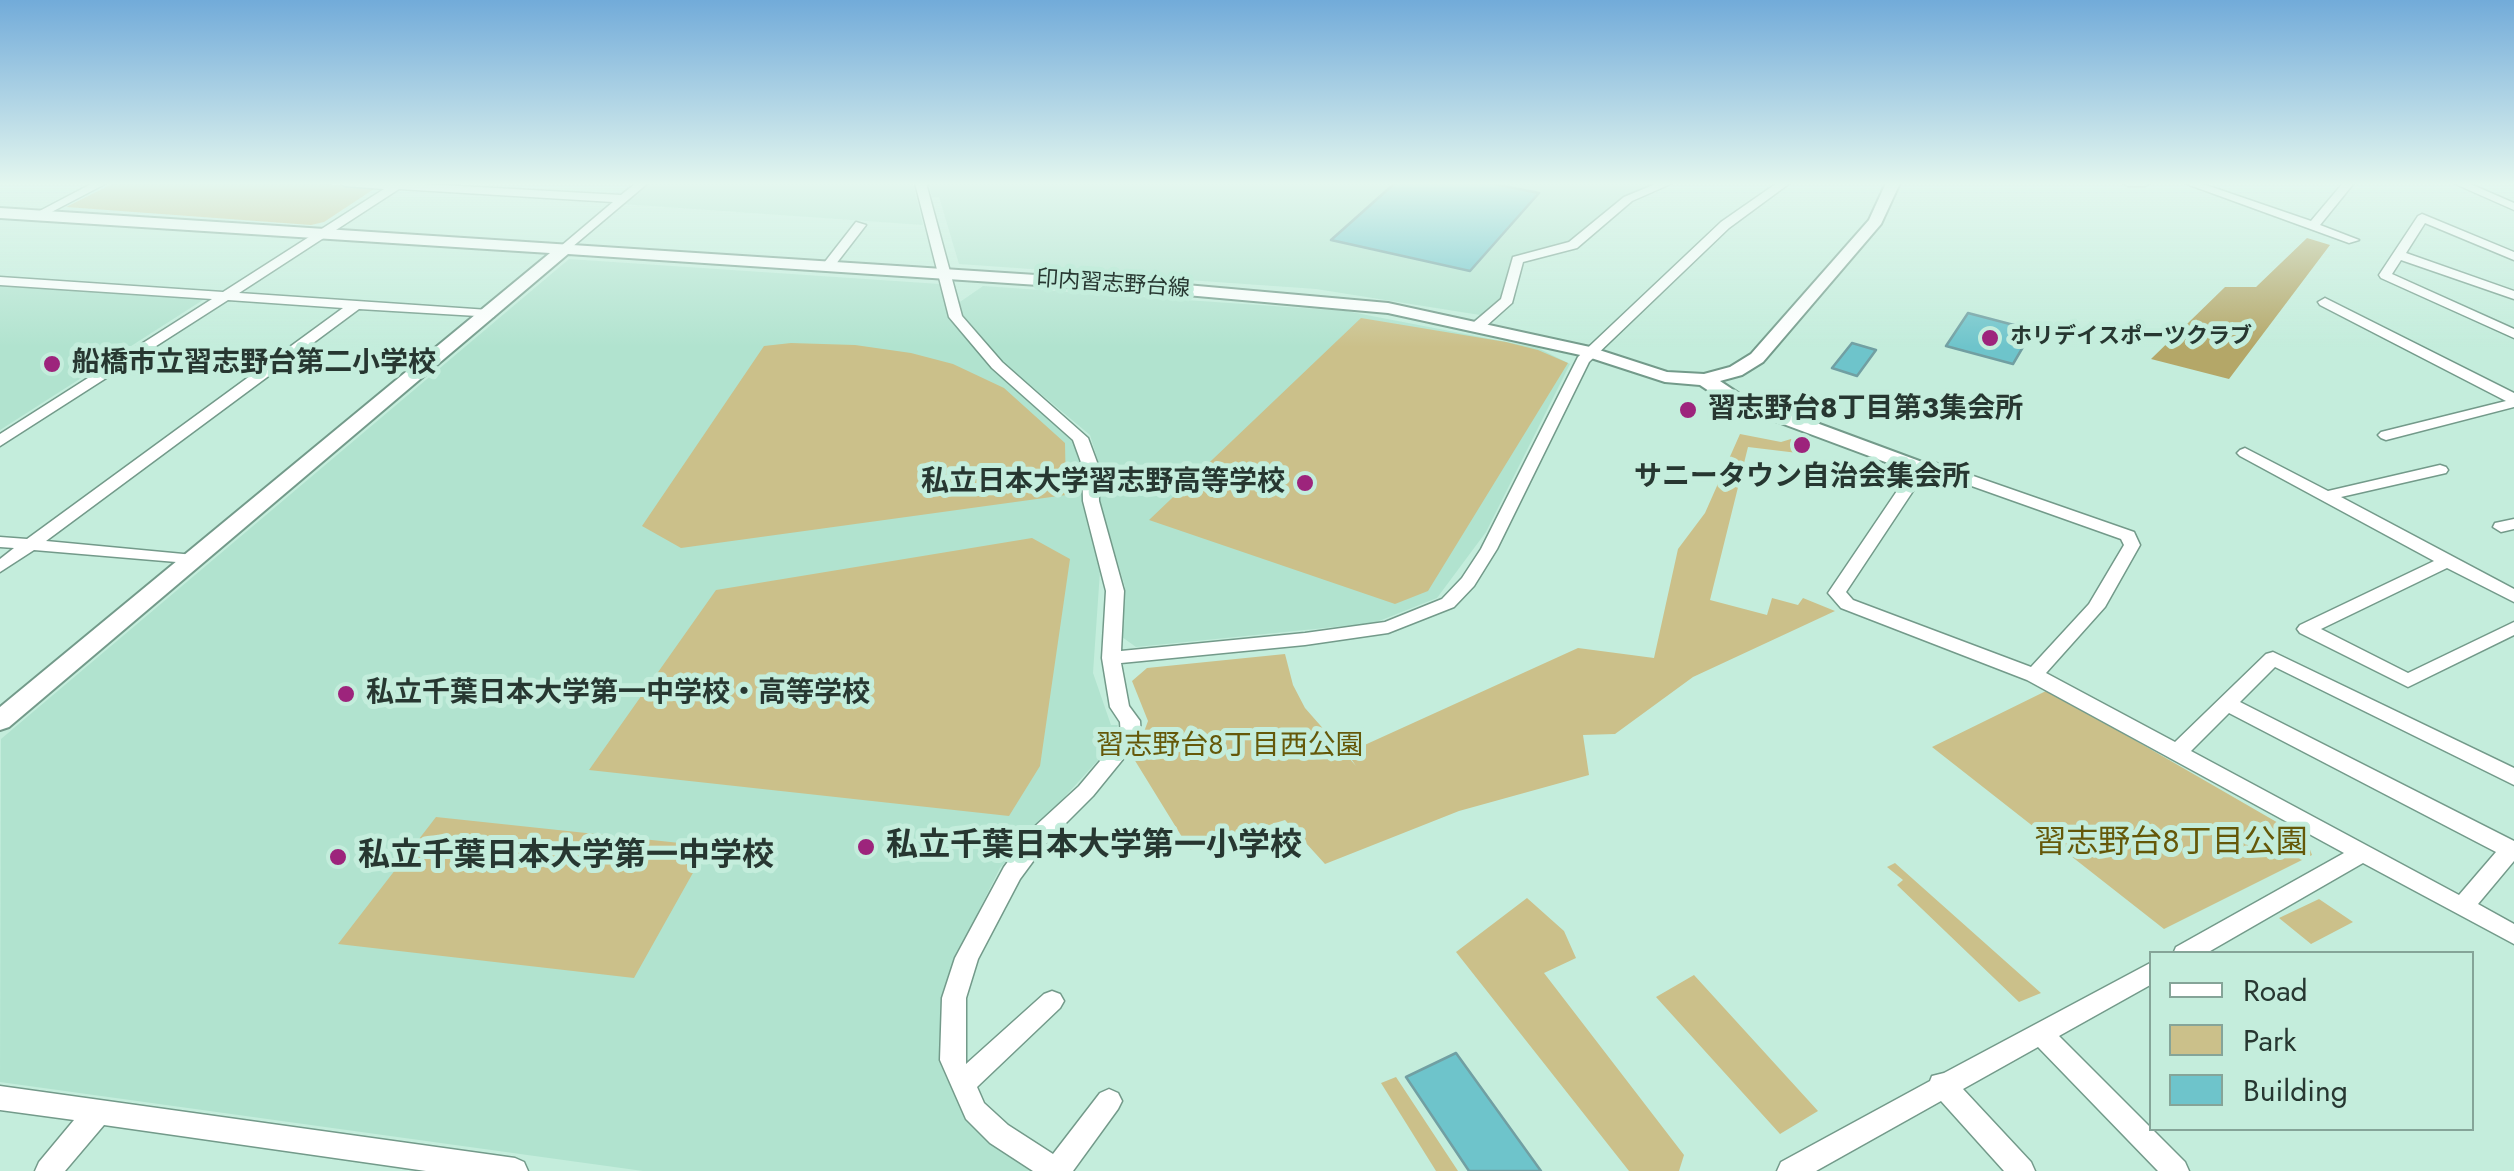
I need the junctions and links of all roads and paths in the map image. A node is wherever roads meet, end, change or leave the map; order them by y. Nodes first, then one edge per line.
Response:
1 (314, 238) edge
2 (392, 238) edge
3 (578, 238) edge
4 (850, 238) edge
5 (934, 238) edge
6 (1582, 238) edge
7 (1712, 238) edge
8 (1861, 238) edge
9 (2346, 238) edge
10 (2410, 238) edge
11 (2470, 238) edge
12 (2353, 240) dead end
13 (565, 249) junction
14 (2400, 255) junction
15 (2514, 256) edge
16 (828, 266) junction
17 (943, 274) junction
18 (0, 281) edge
19 (2514, 295) edge
20 (224, 297) junction
21 (2325, 302) dead end
22 (356, 305) junction
23 (489, 314) junction
24 (1480, 325) junction
25 (2514, 334) edge
26 (1590, 352) junction
27 (1704, 380) junction
28 (2514, 401) edge
29 (2386, 435) dead end
30 (0, 440) edge
31 (2246, 453) dead end
32 (2440, 470) dead end
33 (1909, 472) junction
34 (2326, 496) junction
35 (0, 542) edge
36 (31, 544) junction
37 (194, 560) junction
38 (2447, 560) junction
39 (0, 567) edge
40 (2514, 596) edge
41 (2514, 628) edge
42 (1112, 658) junction
43 (2034, 675) junction
44 (2227, 704) junction
45 (0, 722) edge
46 (2176, 752) junction
47 (2514, 777) edge
48 (2512, 850) edge
49 (2361, 854) junction
50 (2463, 906) junction
51 (2514, 934) edge
52 (2189, 951) edge
53 (2149, 974) edge
54 (1052, 1002) dead end
55 (2041, 1034) junction
56 (962, 1084) junction
57 (1941, 1084) junction
58 (0, 1098) edge
59 (1109, 1101) dead end
60 (98, 1112) junction
61 (48, 1171) edge
62 (515, 1171) edge
63 (1057, 1171) edge
64 (1790, 1171) edge
65 (2022, 1171) edge
66 (2176, 1171) edge

1 - 20 street
2 - 13 street, 印内習志野台線
3 - 13 street
4 - 16 street
5 - 17 street
6 - 24 street
7 - 26 street
8 - 27 street
9 - 12 street
10 - 14 street
11 - 15 street
13 - 16 street, 印内習志野台線
13 - 23 street
14 - 19 street
14 - 25 street
16 - 17 street, 印内習志野台線
17 - 24 street, 印内習志野台線
17 - 42 street
18 - 20 street
20 - 22 street
20 - 30 street
21 - 28 street
22 - 23 street
22 - 36 street
23 - 37 street
24 - 26 street, 印内習志野台線
26 - 27 street, 印内習志野台線
26 - 42 street
27 - 33 street, 印内習志野台線
28 - 29 street
31 - 34 street
32 - 34 street
33 - 43 street
33 - 43 street
34 - 38 street
35 - 36 street
36 - 37 street
36 - 39 street
37 - 45 street
38 - 40 street
38 - 41 street
42 - 56 street
43 - 46 street
44 - 46 street
44 - 47 street
44 - 48 street
46 - 49 street
48 - 50 street
49 - 50 street
49 - 52 street
50 - 51 street
53 - 55 street
54 - 56 street
55 - 57 street
55 - 66 street
56 - 63 street
57 - 64 street
57 - 65 street
58 - 60 street
59 - 63 street
60 - 61 street
60 - 62 street

